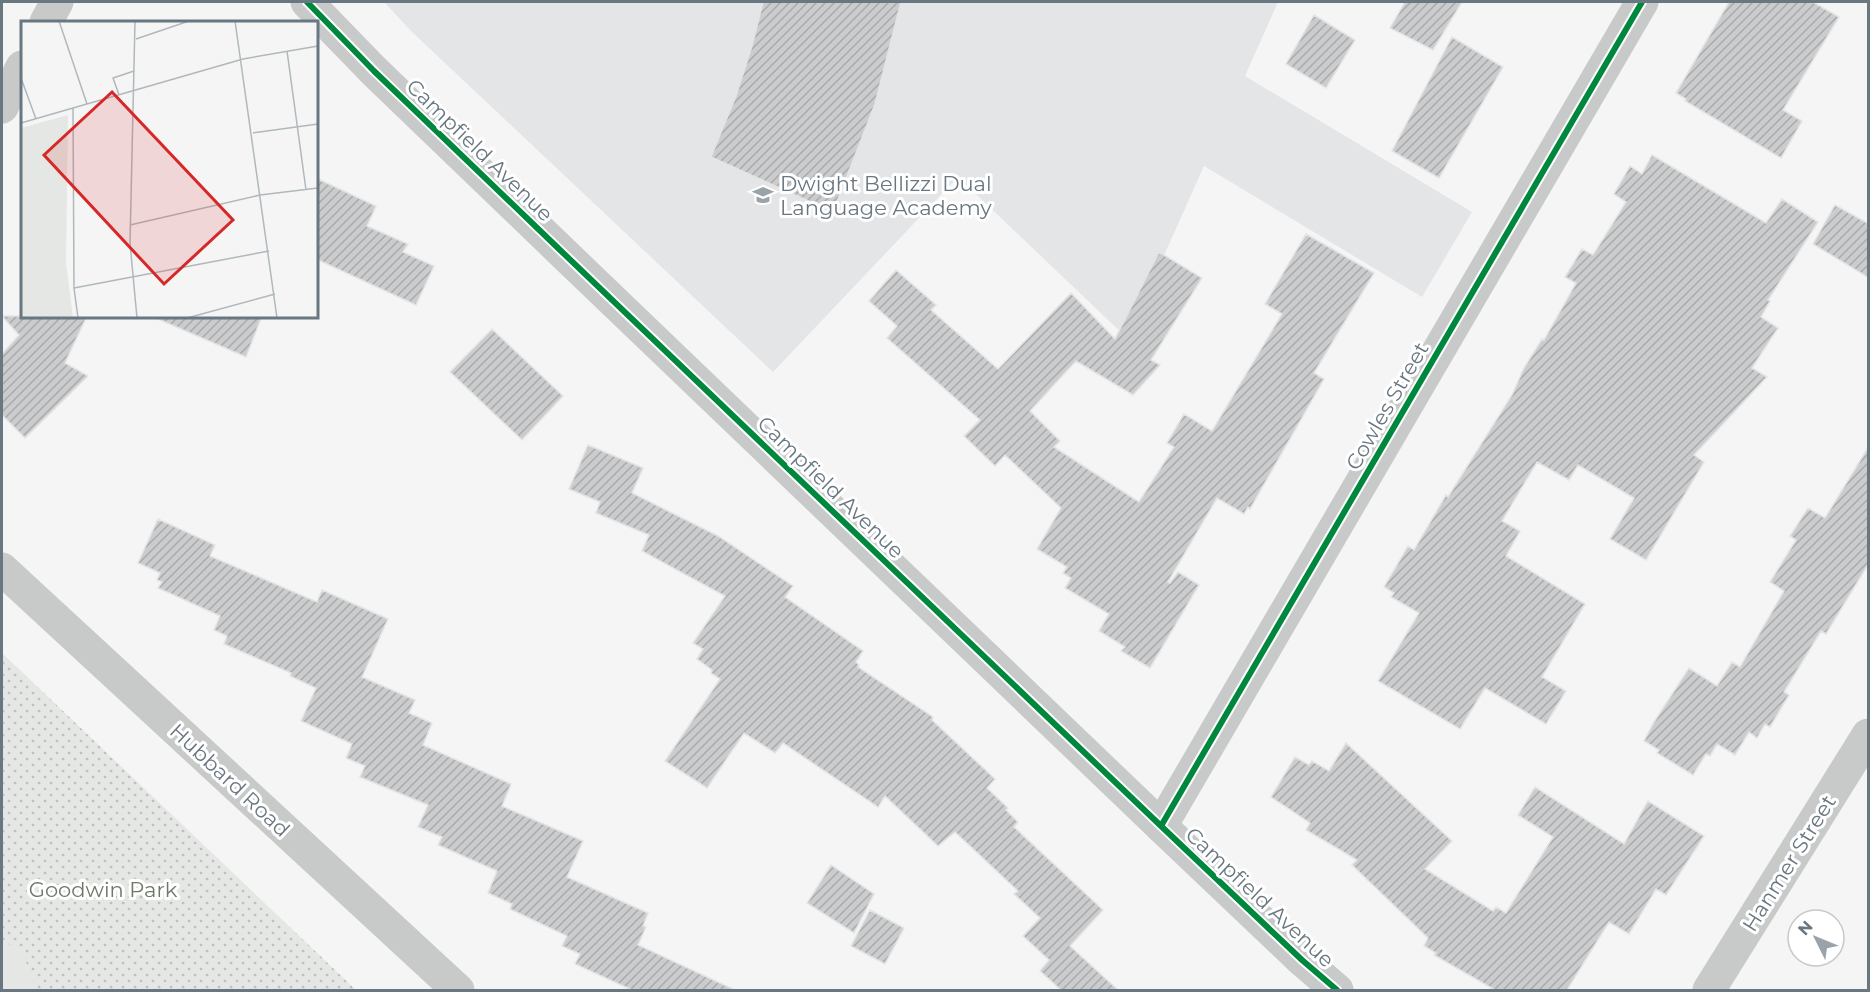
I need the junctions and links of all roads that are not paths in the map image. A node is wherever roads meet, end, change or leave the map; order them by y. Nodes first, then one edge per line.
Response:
1 (57, 2) edge
2 (307, 2) edge
3 (1642, 2) edge
4 (47, 21) edge
5 (21, 69) edge
6 (2, 107) edge
7 (2, 569) edge
8 (1869, 735) edge
9 (1161, 826) junction
10 (458, 990) edge
11 (1337, 990) edge
12 (1709, 990) edge

1 - 4 street
2 - 9 street, Campfield Avenue
3 - 9 street, Cowles Street
5 - 6 street
7 - 10 street, Hubbard Road
8 - 12 street, Hanmer Street
9 - 11 street, Campfield Avenue

